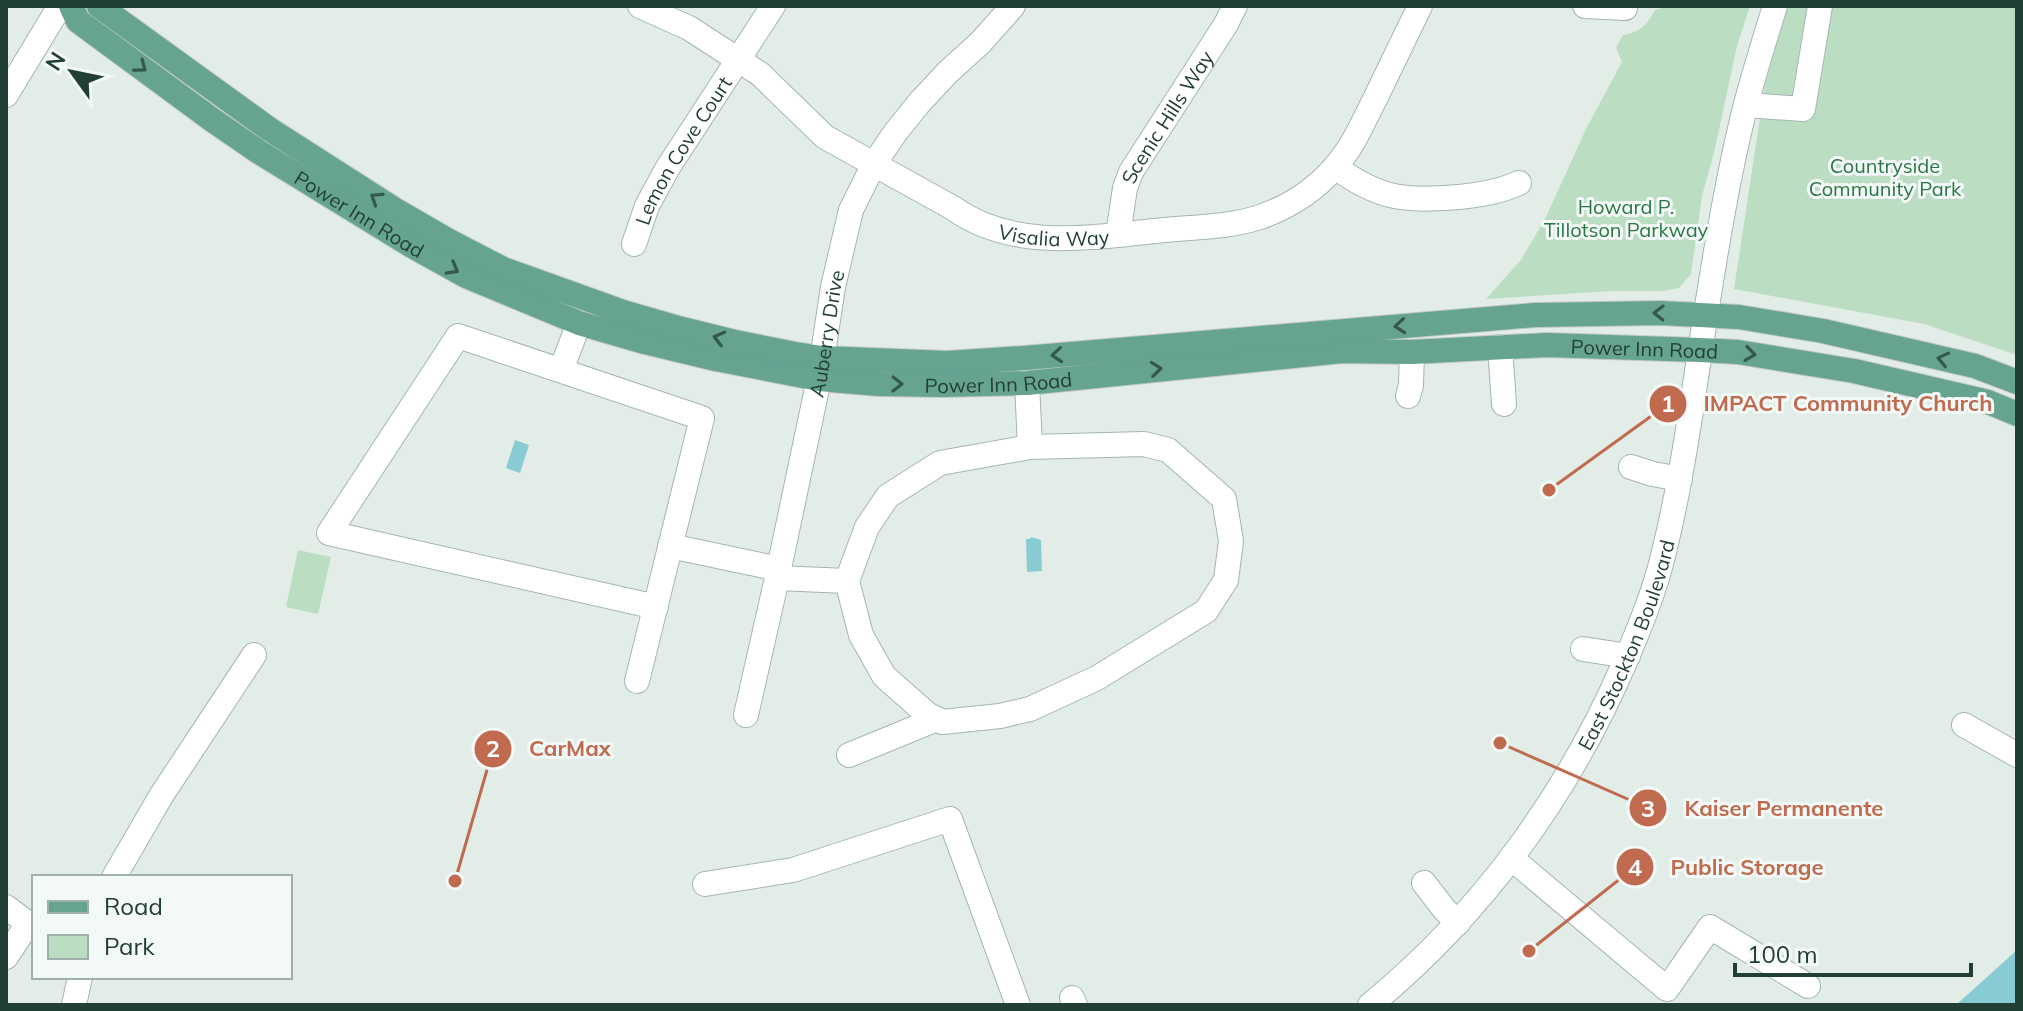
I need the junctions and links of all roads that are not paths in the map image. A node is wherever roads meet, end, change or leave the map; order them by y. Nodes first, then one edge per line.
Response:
1 (60, 6) edge
2 (71, 6) edge
3 (99, 6) edge
4 (640, 6) edge
5 (773, 6) edge
6 (1013, 6) edge
7 (1235, 6) edge
8 (1420, 6) edge
9 (1585, 6) edge
10 (1775, 6) edge
11 (1820, 6) edge
12 (1625, 8) dead end
13 (738, 59) junction
14 (6, 95) edge
15 (1746, 105) junction
16 (874, 164) junction
17 (1335, 167) junction
18 (1519, 183) dead end
19 (1118, 235) junction
20 (634, 244) dead end
21 (1706, 314) junction
22 (579, 323) junction
23 (1500, 347) junction
24 (1700, 350) junction
25 (1412, 352) junction
26 (820, 369) junction
27 (561, 370) junction
28 (2017, 382) edge
29 (1027, 383) junction
30 (1408, 396) dead end
31 (1504, 404) dead end
32 (2017, 414) edge
33 (1030, 447) junction
34 (1631, 467) dead end
35 (1680, 479) junction
36 (670, 546) junction
37 (778, 574) junction
38 (847, 581) junction
39 (656, 607) junction
40 (1583, 649) dead end
41 (254, 655) dead end
42 (1628, 656) junction
43 (637, 681) dead end
44 (746, 715) dead end
45 (937, 719) junction
46 (1964, 725) dead end
47 (849, 755) dead end
48 (2017, 755) edge
49 (1511, 858) junction
50 (115, 875) edge
51 (1424, 883) dead end
52 (705, 884) dead end
53 (6, 907) edge
54 (1458, 923) junction
55 (6, 957) edge
56 (80, 979) edge
57 (1808, 986) dead end
58 (74, 1005) edge
59 (1018, 1005) edge
60 (1370, 1005) edge

1 - 14 street
2 -> 22 main road, Power Inn Road
26 -> 3 main road, Power Inn Road
4 - 13 street, Visalia Way
5 - 13 street, Lemon Cove Court
6 - 16 street, Auberry Drive
7 - 19 street, Scenic Hills Way
8 - 17 street, Visalia Way
9 - 12 street
10 - 15 street, East Stockton Boulevard
11 - 15 street
13 - 16 street, Visalia Way
13 - 20 street, Lemon Cove Court
15 - 21 street, East Stockton Boulevard
16 - 19 street, Visalia Way
16 - 26 street, Auberry Drive
17 - 18 street
17 - 19 street, Visalia Way
21 - 24 street, East Stockton Boulevard
21 -> 26 main road, Power Inn Road
28 -> 21 main road, Power Inn Road
22 - 26 main road, Power Inn Road
22 - 27 street
23 - 24 main road, Power Inn Road
23 - 25 main road, Power Inn Road
23 - 31 street
24 -> 32 main road, Power Inn Road
24 - 35 street, East Stockton Boulevard
29 -> 25 main road, Power Inn Road
25 - 30 street
26 -> 29 main road, Power Inn Road
26 - 37 street, Auberry Drive
27 - 36 street
27 - 39 street
29 - 33 street
33 - 38 street
33 - 45 street
34 - 35 street
35 - 42 street, East Stockton Boulevard
36 - 37 street
36 - 39 street
37 - 38 street
37 - 44 street, Auberry Drive
38 - 45 street
39 - 43 street
40 - 42 street
41 - 50 street
42 - 49 street, East Stockton Boulevard
45 - 47 street
46 - 48 street
49 - 54 street, East Stockton Boulevard
49 - 57 street
51 - 54 street
52 - 59 street
53 - 55 street
54 - 60 street, East Stockton Boulevard
56 - 58 street

